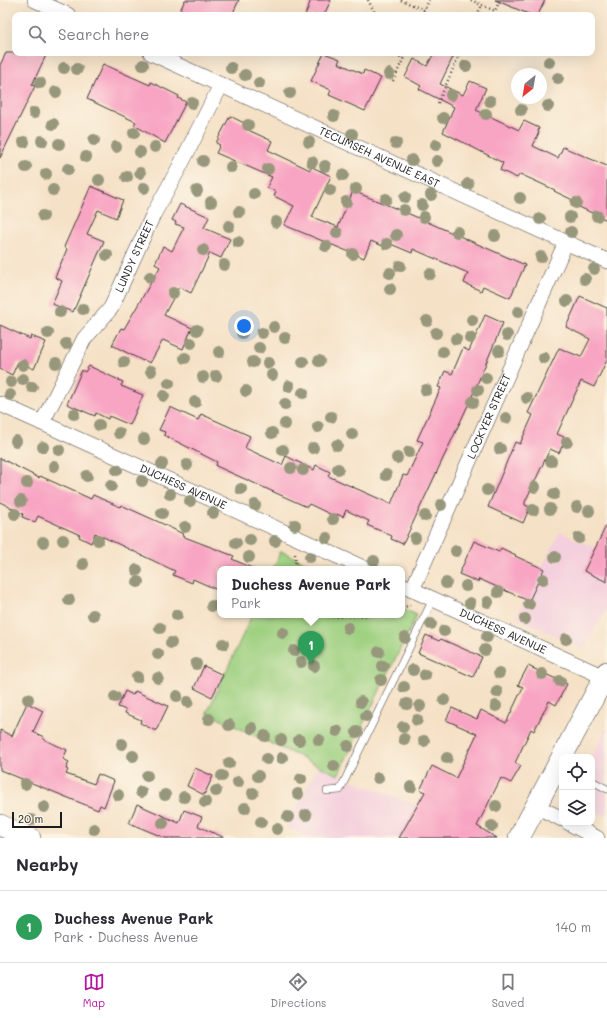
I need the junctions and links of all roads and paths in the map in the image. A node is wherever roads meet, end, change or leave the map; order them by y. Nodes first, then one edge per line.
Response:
1 (35, 0) edge
2 (368, 0) edge
3 (401, 0) edge
4 (429, 0) edge
5 (471, 0) edge
6 (500, 0) edge
7 (482, 5) junction
8 (424, 10) joint
9 (61, 12) edge
10 (374, 12) edge
11 (478, 12) edge
12 (158, 56) edge
13 (400, 56) edge
14 (404, 56) edge
15 (459, 56) edge
16 (402, 60) junction
17 (393, 81) dead end
18 (221, 85) junction
19 (438, 103) dead end
20 (566, 242) junction
21 (607, 261) edge
22 (0, 404) edge
23 (42, 423) junction
24 (359, 566) edge
25 (407, 587) edge
26 (433, 599) junction
27 (606, 676) edge
28 (565, 754) edge
29 (559, 766) edge
30 (595, 782) edge
31 (607, 788) edge
32 (327, 791) dead end
33 (536, 806) junction
34 (559, 818) edge
35 (0, 825) edge
36 (575, 826) edge
37 (30, 838) edge
38 (519, 838) edge
39 (597, 838) edge

1 - 9 street
2 - 10 path
3 - 8 path
4 - 8 path
5 - 7 path
6 - 7 path
7 - 11 path
12 - 18 street, TECUMSEH AVENUE EAST
13 - 16 path
14 - 16 path
15 - 19 path
16 - 17 path
18 - 20 street, TECUMSEH AVENUE EAST
18 - 23 street, LUNDY STREET
20 - 21 street, TECUMSEH AVENUE EAST
20 - 25 street, LOCKYER STREET
22 - 23 street, DUCHESS AVENUE
23 - 24 street, DUCHESS AVENUE
25 - 26 street, DUCHESS AVENUE
26 - 27 street, DUCHESS AVENUE
26 - 32 lane
27 - 28 main road
29 - 33 main road
30 - 31 lane
33 - 34 street
33 - 38 main road
35 - 37 main road
36 - 39 street

